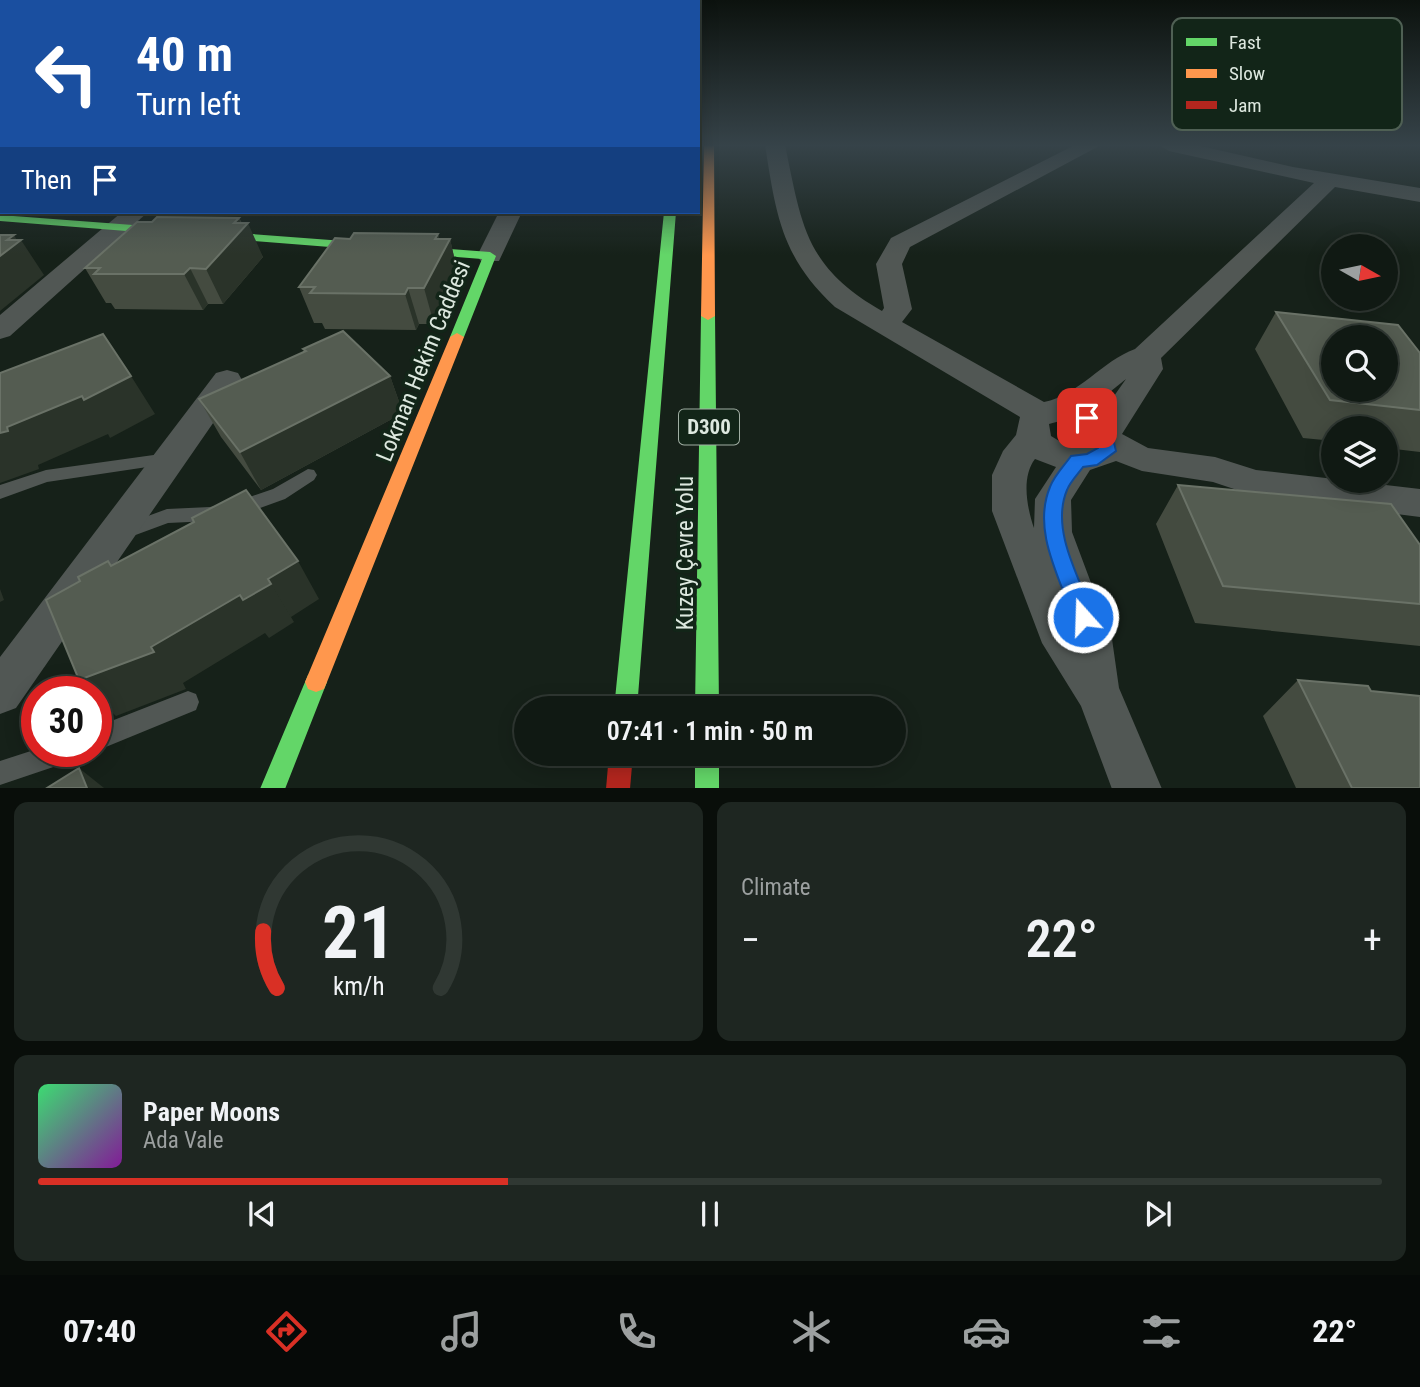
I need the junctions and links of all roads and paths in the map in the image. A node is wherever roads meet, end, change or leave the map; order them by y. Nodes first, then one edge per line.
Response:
1 (709, 182) edge
2 (782, 182) edge
3 (1019, 182) edge
4 (1328, 182) edge
5 (1341, 182) edge
6 (1420, 195) edge
7 (509, 214) edge
8 (670, 214) edge
9 (0, 218) edge
10 (127, 220) edge
11 (490, 256) junction
12 (885, 324) junction
13 (0, 330) edge
14 (1146, 356) junction
15 (227, 380) dead end
16 (1045, 420) junction
17 (1095, 449) junction
18 (170, 458) junction
19 (309, 475) dead end
20 (0, 492) edge
21 (1420, 503) edge
22 (113, 537) junction
23 (3, 684) edge
24 (1099, 694) junction
25 (626, 696) edge
26 (707, 696) edge
27 (188, 702) dead end
28 (112, 733) edge
29 (21, 766) edge
30 (620, 766) edge
31 (707, 766) edge
32 (0, 773) edge
33 (272, 788) edge
34 (618, 788) edge
35 (706, 788) edge
36 (1137, 788) edge

1 - 26 main road, Kuzey Çevre Yolu / D300
2 - 12 street
3 - 12 street
4 - 14 street
5 - 6 street
7 - 11 street
8 - 25 main road, Kuzey Çevre Yolu / D300
9 - 10 main road, Lokman Hekim Caddesi
10 - 11 main road, Lokman Hekim Caddesi
10 - 13 street
11 - 33 main road, Lokman Hekim Caddesi
12 - 16 street
14 - 16 street
14 - 17 street
15 - 18 street
16 - 17 street
16 - 17 street
16 - 24 street
17 - 21 street
17 - 24 street
18 - 20 lane
18 - 22 street
19 - 22 lane
22 - 23 street
24 - 36 street
27 - 28 lane
29 - 32 lane
30 - 34 main road
31 - 35 main road

